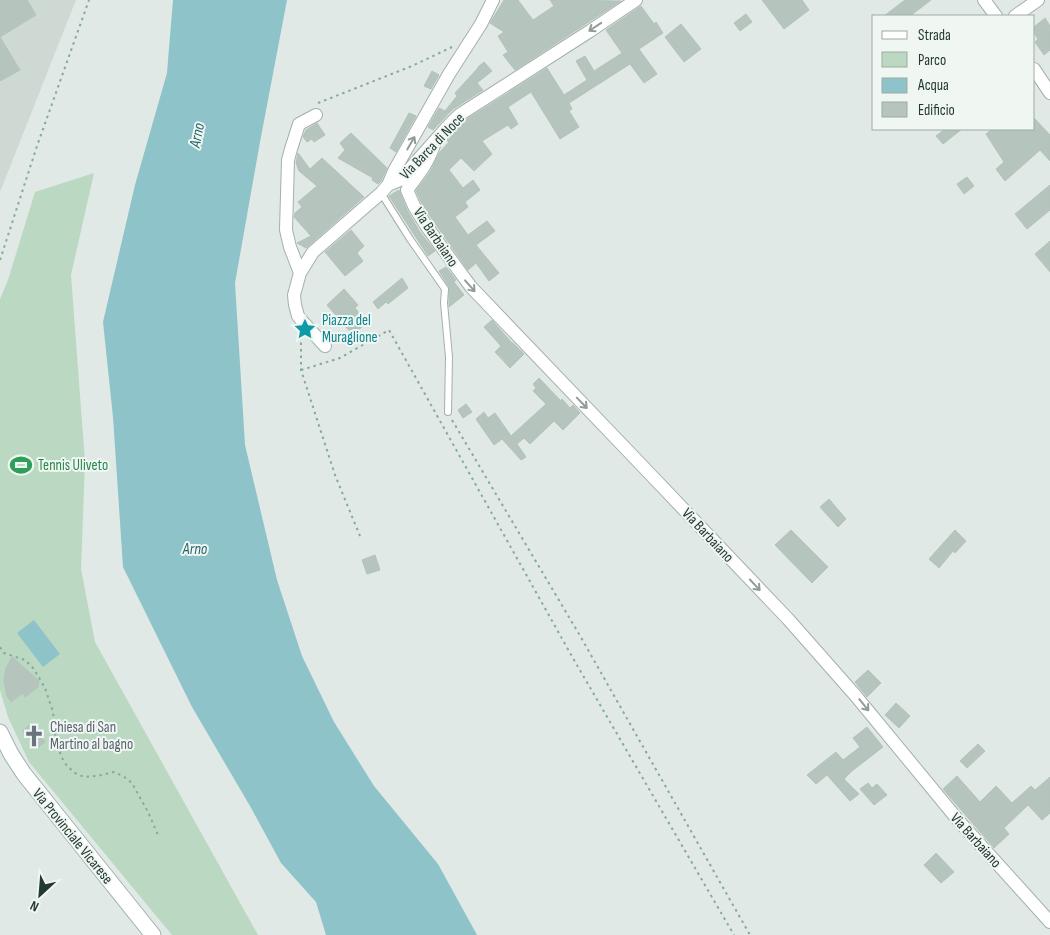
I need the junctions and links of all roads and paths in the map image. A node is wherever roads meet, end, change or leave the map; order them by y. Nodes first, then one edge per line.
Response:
1 (89, 0) edge
2 (493, 0) edge
3 (636, 0) edge
4 (984, 0) edge
5 (1038, 0) edge
6 (995, 15) edge
7 (1016, 15) edge
8 (456, 45) dead end
9 (1035, 70) edge
10 (1050, 93) edge
11 (317, 109) joint
12 (434, 142) junction
13 (384, 189) junction
14 (0, 260) edge
15 (300, 273) junction
16 (302, 321) junction
17 (325, 346) dead end
18 (301, 370) junction
19 (448, 412) joint
20 (360, 536) dead end
21 (0, 646) edge
22 (0, 732) edge
23 (158, 835) dead end
24 (1050, 922) edge
25 (153, 935) edge
26 (734, 935) edge
27 (750, 935) edge

1 - 14 path
13 -> 2 street
3 -> 12 street, Via Barca di Noce
4 - 6 street
5 - 7 street
8 - 11 path
9 - 10 street
11 - 15 street
12 - 13 street, Via Barca di Noce
12 -> 24 street, Via Barbaiano
13 - 15 street, Via Barca di Noce
13 - 19 lane
15 - 16 street
16 - 17 street
16 - 18 path
18 - 20 path
18 - 26 path
19 - 27 path
21 - 23 path
22 - 25 main road, Via Provinciale Vicarese

